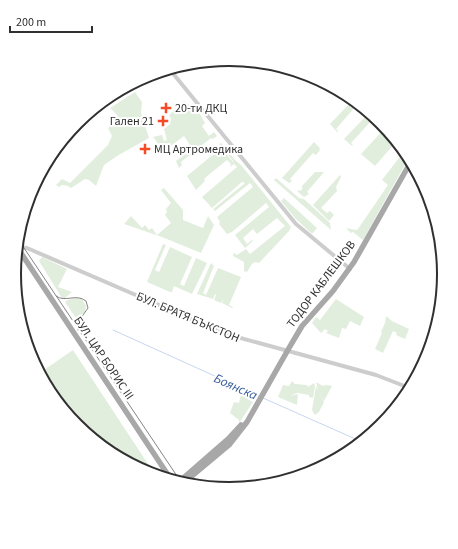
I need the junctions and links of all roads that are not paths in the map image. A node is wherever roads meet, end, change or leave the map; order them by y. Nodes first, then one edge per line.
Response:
1 (174, 74) edge
2 (408, 168) edge
3 (23, 247) edge
4 (22, 254) edge
5 (350, 269) junction
6 (287, 351) junction
7 (405, 386) edge
8 (250, 416) junction
9 (166, 472) edge
10 (184, 478) edge
11 (188, 479) edge

1 - 5 street
2 - 5 main road, ТОДОР КАБЛЕШКОВ
3 - 6 street, БУЛ. БРАТЯ БЪКСТОН
4 - 9 main road, БУЛ. ЦАР БОРИС III
5 - 6 main road, ТОДОР КАБЛЕШКОВ
6 - 7 street, БУЛ. БРАТЯ БЪКСТОН
6 - 8 main road, ТОДОР КАБЛЕШКОВ
8 - 10 main road, ТОДОР КАБЛЕШКОВ
8 - 11 main road, ТОДОР КАБЛЕШКОВ

